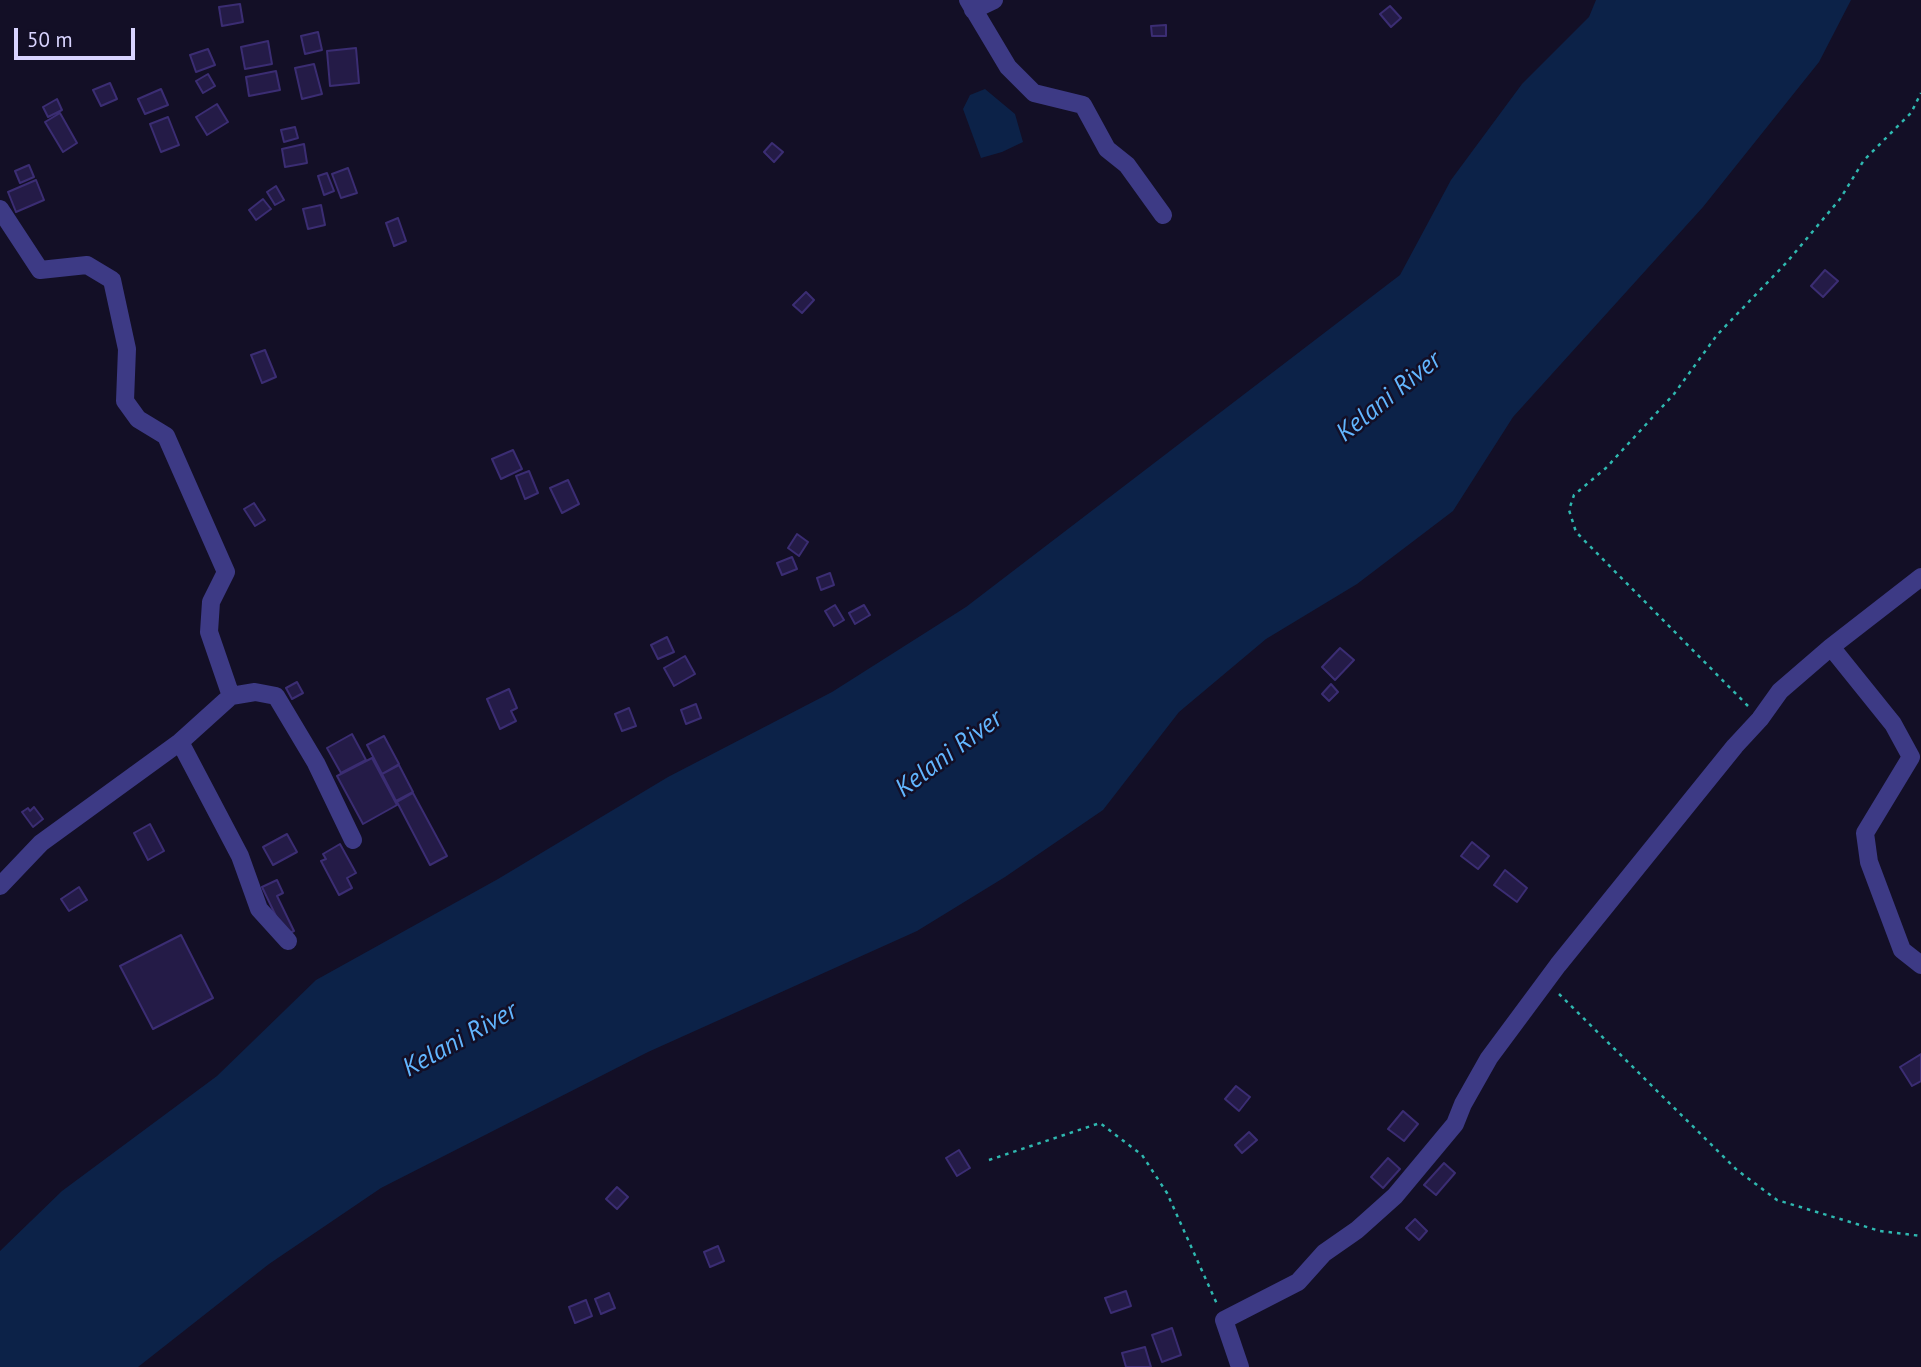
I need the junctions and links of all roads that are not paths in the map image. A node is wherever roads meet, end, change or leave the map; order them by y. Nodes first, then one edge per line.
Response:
1 (994, 0) edge
2 (971, 5) edge
3 (0, 209) edge
4 (1163, 215) dead end
5 (1921, 577) edge
6 (1831, 647) junction
7 (231, 696) junction
8 (180, 742) junction
9 (353, 840) dead end
10 (0, 886) edge
11 (288, 941) dead end
12 (1921, 965) edge
13 (1240, 1367) edge

1 - 2 street
2 - 4 street
3 - 7 street
5 - 6 street
6 - 12 street
6 - 13 street
7 - 8 street
7 - 9 street
8 - 10 street
8 - 11 street

